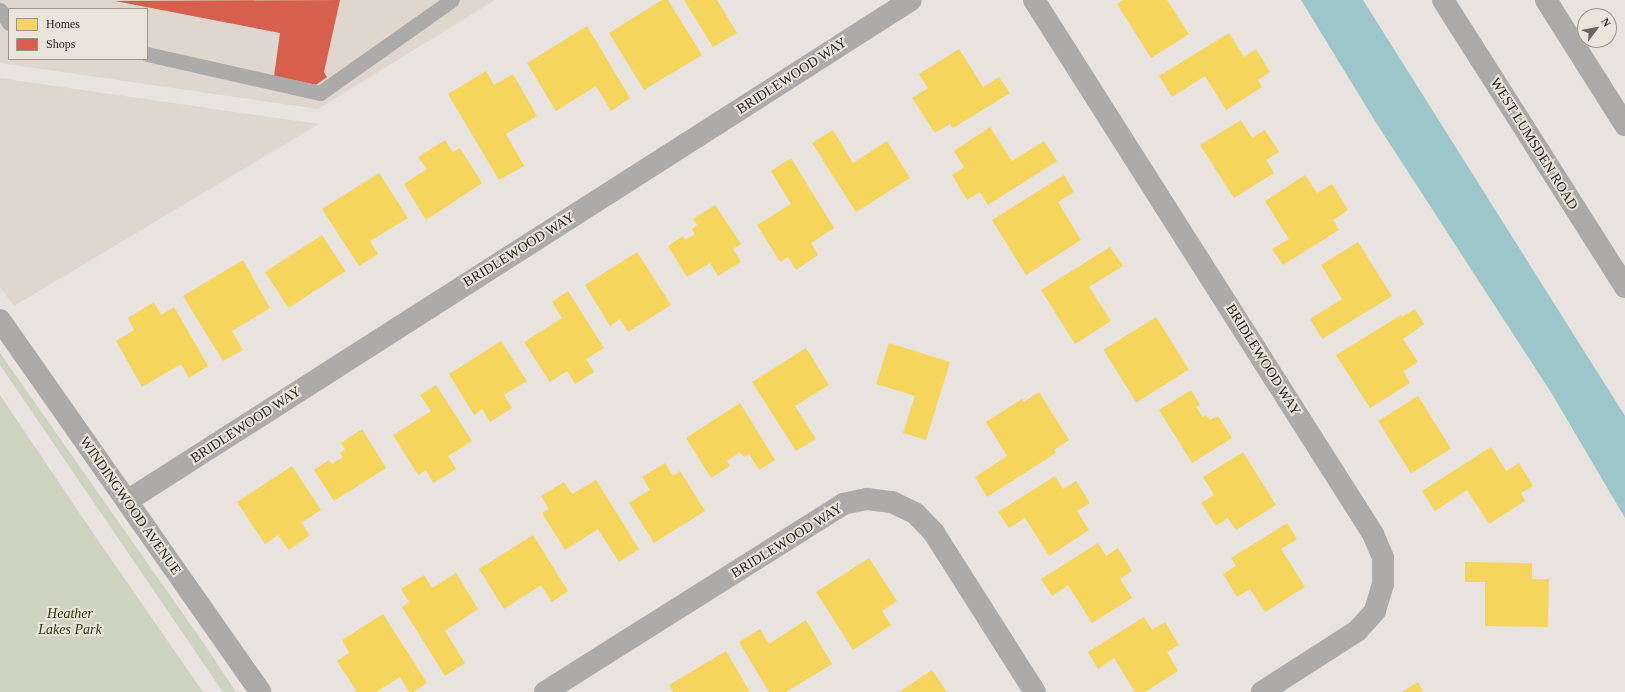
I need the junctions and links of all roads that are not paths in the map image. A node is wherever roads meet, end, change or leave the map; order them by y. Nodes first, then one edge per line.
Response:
1 (452, 0) edge
2 (911, 0) edge
3 (1034, 0) edge
4 (1443, 0) edge
5 (1546, 0) edge
6 (0, 10) edge
7 (8, 22) edge
8 (148, 54) edge
9 (1625, 125) edge
10 (1625, 287) edge
11 (0, 320) edge
12 (127, 501) junction
13 (260, 692) edge
14 (546, 692) edge
15 (1035, 692) edge
16 (1262, 692) edge

1 - 8 lane
2 - 12 street, BRIDLEWOOD WAY
3 - 16 street, BRIDLEWOOD WAY
4 - 10 main road, WEST LUMSDEN ROAD
5 - 9 main road
6 - 7 lane
11 - 12 main road, WINDINGWOOD AVENUE
12 - 13 main road, WINDINGWOOD AVENUE
14 - 15 street, BRIDLEWOOD WAY

